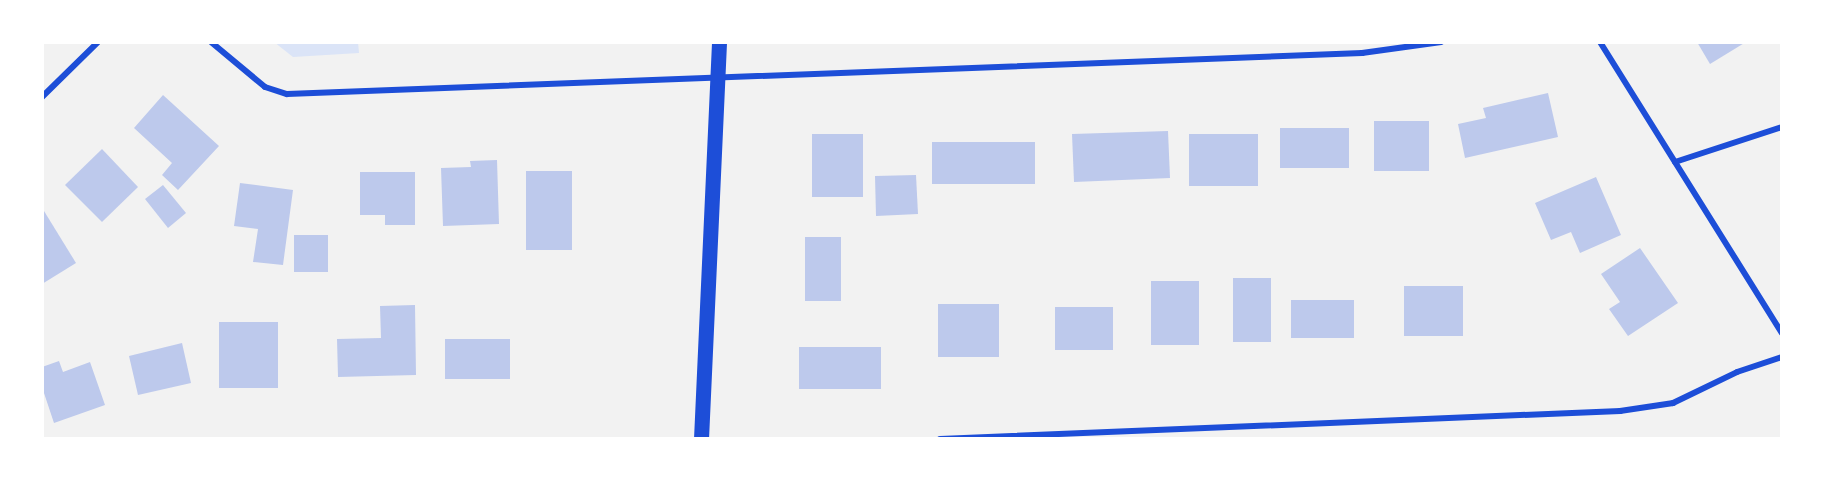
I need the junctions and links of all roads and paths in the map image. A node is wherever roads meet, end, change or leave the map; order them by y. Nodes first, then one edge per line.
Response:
1 (98, 42) edge
2 (211, 42) edge
3 (718, 42) edge
4 (1441, 42) edge
5 (1600, 42) edge
6 (717, 78) junction
7 (42, 98) edge
8 (1782, 127) edge
9 (1675, 162) junction
10 (1782, 333) edge
11 (1782, 357) edge
12 (701, 439) edge
13 (940, 439) edge

1 - 7 street
2 - 6 street
3 - 6 main road
4 - 6 street
5 - 9 street
6 - 12 main road
8 - 9 street
9 - 10 street
11 - 13 street

